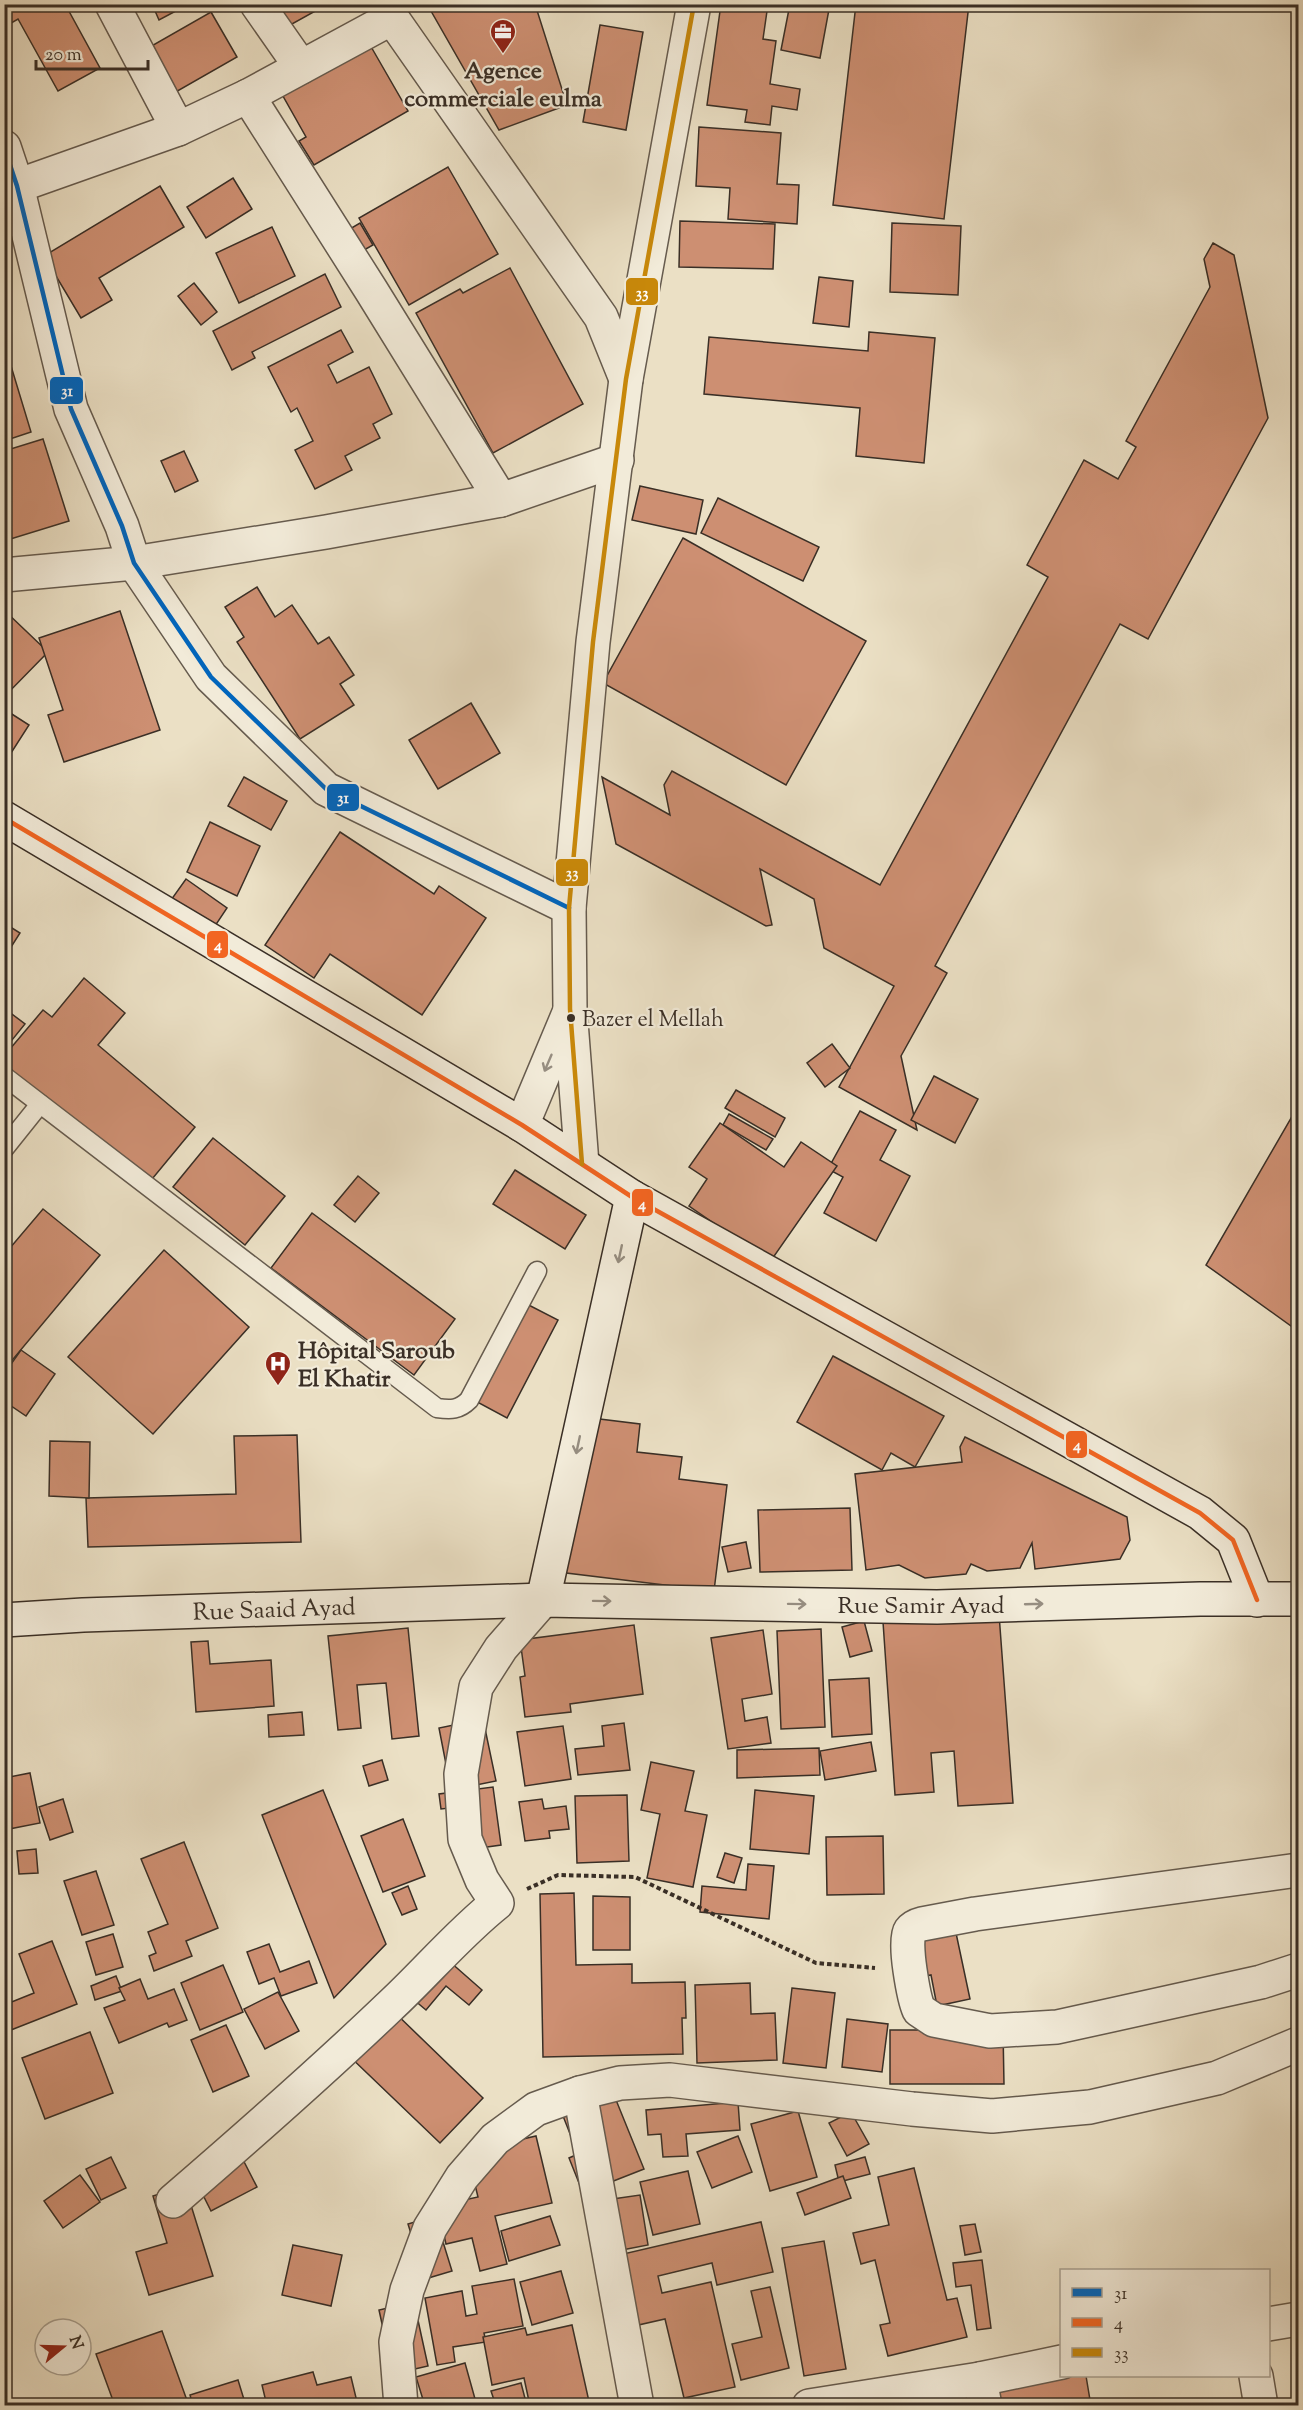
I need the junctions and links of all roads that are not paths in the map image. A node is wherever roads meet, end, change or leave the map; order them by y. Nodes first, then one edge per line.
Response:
1 (112, 4) edge
2 (257, 4) edge
3 (694, 4) edge
4 (389, 11) edge
5 (301, 67) junction
6 (248, 96) junction
7 (178, 129) junction
8 (4, 147) edge
9 (17, 186) junction
10 (626, 379) junction
11 (617, 460) junction
12 (501, 500) junction
13 (134, 563) junction
14 (4, 575) edge
15 (4, 818) edge
16 (569, 908) junction
17 (570, 1009) junction
18 (4, 1076) edge
19 (40, 1104) junction
20 (522, 1125) junction
21 (4, 1149) edge
22 (582, 1164) junction
23 (632, 1197) junction
24 (537, 1271) dead end
25 (1299, 1599) edge
26 (543, 1600) junction
27 (1257, 1600) junction
28 (4, 1620) edge
29 (1299, 1870) edge
30 (1299, 1970) edge
31 (1299, 2044) edge
32 (580, 2093) junction
33 (173, 2201) dead end
34 (1299, 2319) edge
35 (1270, 2324) edge
36 (1060, 2363) edge
37 (1256, 2377) edge
38 (982, 2392) edge
39 (843, 2403) edge
40 (401, 2406) edge
41 (637, 2406) edge
42 (809, 2406) edge
43 (1261, 2406) edge

1 - 7 street
2 - 5 street
3 - 10 street
4 - 5 street
4 - 10 street
5 - 6 street
6 - 7 street
6 - 12 street
7 - 9 street
8 - 9 street
9 - 13 street
10 - 11 street
11 - 12 street
11 - 16 street
12 - 13 street
13 - 14 street
13 - 16 street
15 - 20 street
16 - 17 street
17 -> 20 street
17 - 22 street
18 - 19 lane
19 - 21 lane
19 - 24 lane
20 - 22 street
22 - 23 street
23 -> 26 street
23 - 27 street
25 - 27 street, Rue Samir Ayad
26 -> 27 street, Rue Samir Ayad
26 - 28 street, Rue Saaid Ayad
26 - 33 street
29 - 30 street
31 - 32 street
32 - 40 street
32 - 41 street
34 - 35 street
36 - 38 street
37 - 43 street
38 - 39 street
39 - 42 street

